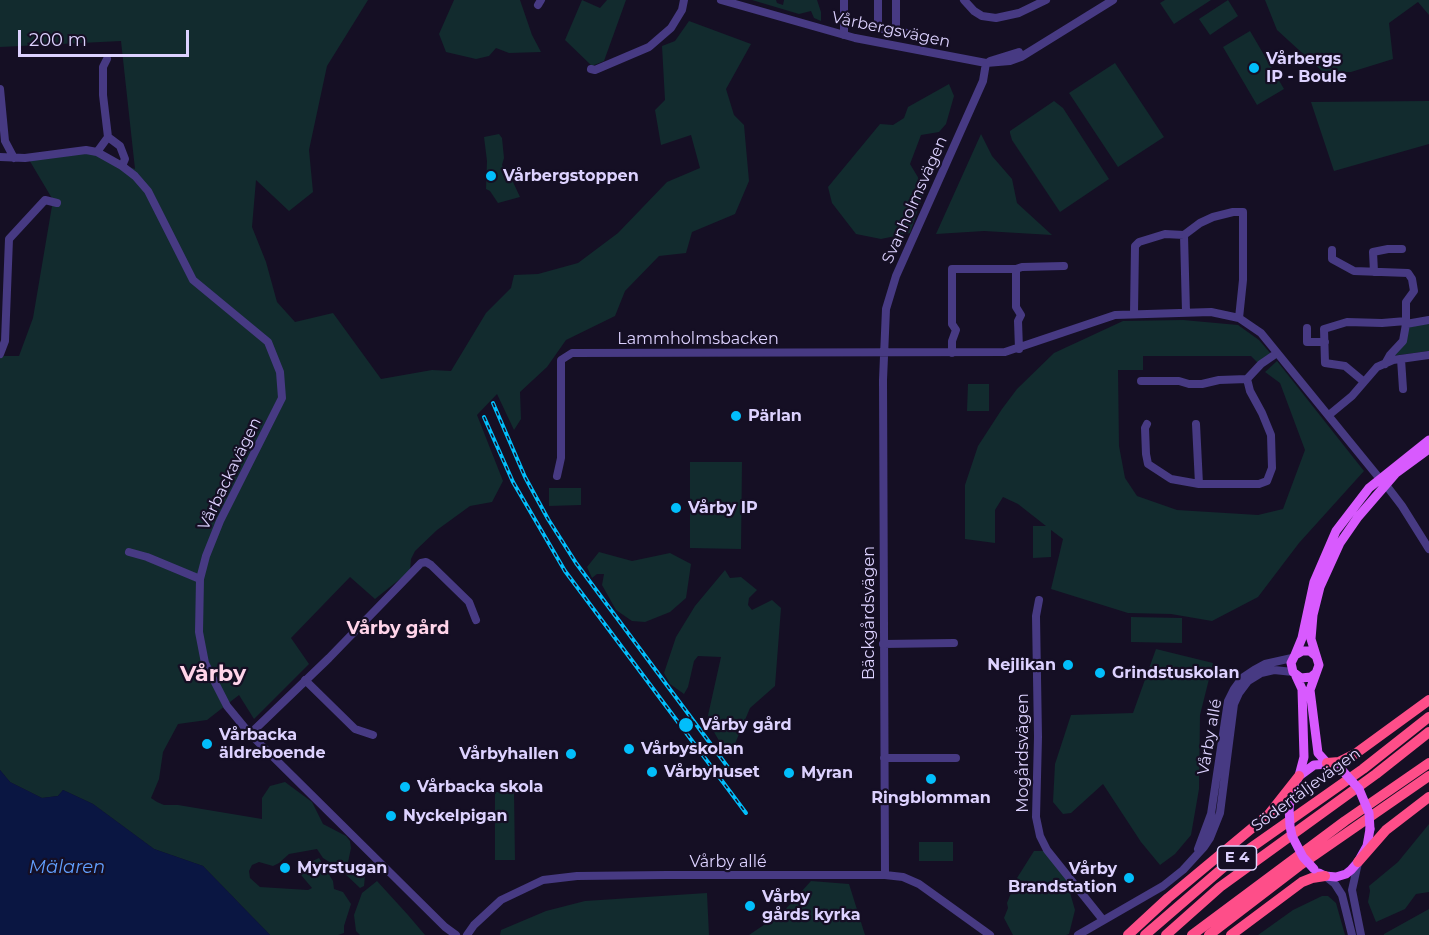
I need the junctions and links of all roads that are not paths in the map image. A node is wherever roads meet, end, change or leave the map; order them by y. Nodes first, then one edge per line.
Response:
1 (684, 0) edge
2 (721, 0) edge
3 (844, 0) edge
4 (878, 0) edge
5 (896, 0) edge
6 (964, 0) edge
7 (1046, 0) edge
8 (1104, 0) edge
9 (1113, 0) edge
10 (736, 2) edge
11 (896, 31) junction
12 (912, 34) dead end
13 (844, 35) junction
14 (107, 59) dead end
15 (986, 63) junction
16 (591, 69) dead end
17 (0, 89) edge
18 (108, 137) junction
19 (98, 152) junction
20 (0, 157) edge
21 (14, 158) junction
22 (122, 166) junction
23 (57, 202) dead end
24 (1184, 235) junction
25 (1402, 249) dead end
26 (1332, 250) dead end
27 (1064, 266) dead end
28 (1016, 269) junction
29 (1374, 272) junction
30 (1186, 312) junction
31 (1134, 313) junction
32 (1239, 318) junction
33 (1429, 320) edge
34 (1406, 322) junction
35 (1307, 328) dead end
36 (1325, 342) junction
37 (1019, 349) junction
38 (883, 352) junction
39 (952, 353) junction
40 (1277, 353) junction
41 (0, 354) edge
42 (1429, 354) edge
43 (1401, 358) junction
44 (1385, 364) junction
45 (1247, 379) junction
46 (1141, 381) dead end
47 (1364, 381) junction
48 (1403, 389) dead end
49 (1329, 414) junction
50 (1147, 424) dead end
51 (1196, 424) dead end
52 (1429, 440) edge
53 (1429, 449) edge
54 (557, 476) dead end
55 (1383, 482) junction
56 (1199, 484) junction
57 (1429, 549) edge
58 (129, 552) dead end
59 (200, 579) junction
60 (1039, 600) dead end
61 (476, 620) dead end
62 (883, 644) junction
63 (954, 644) dead end
64 (1294, 656) junction
65 (1316, 656) junction
66 (1316, 673) junction
67 (1294, 674) junction
68 (305, 680) junction
69 (1429, 700) edge
70 (1429, 717) edge
71 (1429, 732) edge
72 (250, 734) junction
73 (373, 735) dead end
74 (884, 758) junction
75 (956, 758) dead end
76 (1328, 763) junction
77 (1429, 763) edge
78 (1299, 776) junction
79 (1429, 776) edge
80 (1429, 797) edge
81 (1195, 856) junction
82 (1358, 862) junction
83 (885, 875) junction
84 (1324, 876) junction
85 (1104, 920) junction
86 (456, 935) edge
87 (467, 935) edge
88 (990, 935) edge
89 (1078, 935) edge
90 (1128, 935) edge
91 (1145, 935) edge
92 (1166, 935) edge
93 (1192, 935) edge
94 (1209, 935) edge
95 (1231, 935) edge
96 (1352, 935) edge
97 (1361, 935) edge

1 - 16 street
2 - 10 street, Vårbergsvägen
3 - 13 street
4 - 11 street
5 - 11 street
6 - 7 street
8 - 15 street
9 - 15 street, Vårbergsvägen
10 - 13 street, Vårbergsvägen
11 - 12 street
13 - 15 street, Vårbergsvägen
14 - 18 street
15 - 38 street, Svanholmsvägen
17 - 21 street
18 - 19 street
18 - 22 street
19 - 21 street
19 - 22 street, Vårbackavägen
20 - 21 street
22 - 59 street, Vårbackavägen
23 - 41 street
24 - 30 street
24 - 31 street
24 - 32 street
25 - 29 street
26 - 29 street
27 - 28 street
28 - 37 street
28 - 39 street
29 - 34 street
30 - 31 street, Lammholmsbacken
30 - 32 street, Lammholmsbacken
31 - 37 street, Lammholmsbacken
32 - 40 street, Lammholmsbacken
33 - 34 street
34 - 36 street
34 - 44 street
35 - 36 street
36 - 47 street
37 - 39 street, Lammholmsbacken
38 - 39 street, Lammholmsbacken
38 - 54 street, Lammholmsbacken
38 - 62 street, Bäckgårdsvägen
40 - 45 street
40 - 49 street, Lammholmsbacken
42 - 43 street
43 - 44 street
43 - 48 street
44 - 47 street
45 - 46 street
45 - 56 street
47 - 49 street
49 - 55 street, Lammholmsbacken
50 - 56 street
51 - 56 street
52 - 55 main road
53 - 55 main road
55 - 57 street, Lammholmsbacken
55 - 64 main road
55 - 65 main road
58 - 59 street
59 - 72 street, Vårbackavägen
60 - 85 street, Mogårdsvägen
61 - 68 street
62 - 63 street
62 - 74 street, Bäckgårdsvägen
64 - 65 main road
64 - 67 main road
64 - 81 street, Vårby allé
65 - 66 main road
66 - 67 main road
66 - 76 main road
67 - 78 main road
67 - 81 street, Vårby allé
68 - 72 street
68 - 73 street
69 - 76 highway
70 - 91 highway, Södertäljevägen / E 4
71 - 92 highway
72 - 86 street, Vårbackavägen
74 - 75 street
74 - 83 street, Bäckgårdsvägen
76 - 78 main road
76 - 82 main road, bridge
77 - 93 highway
78 - 84 main road, bridge
78 - 90 highway
79 - 94 highway, E 4
80 - 82 highway
81 - 85 street, Vårby allé
82 - 84 main road
82 - 97 street
83 - 87 street, Vårby allé
83 - 88 street, Vårby allé
84 - 95 highway
84 - 96 street
85 - 89 street, Vårby allé

